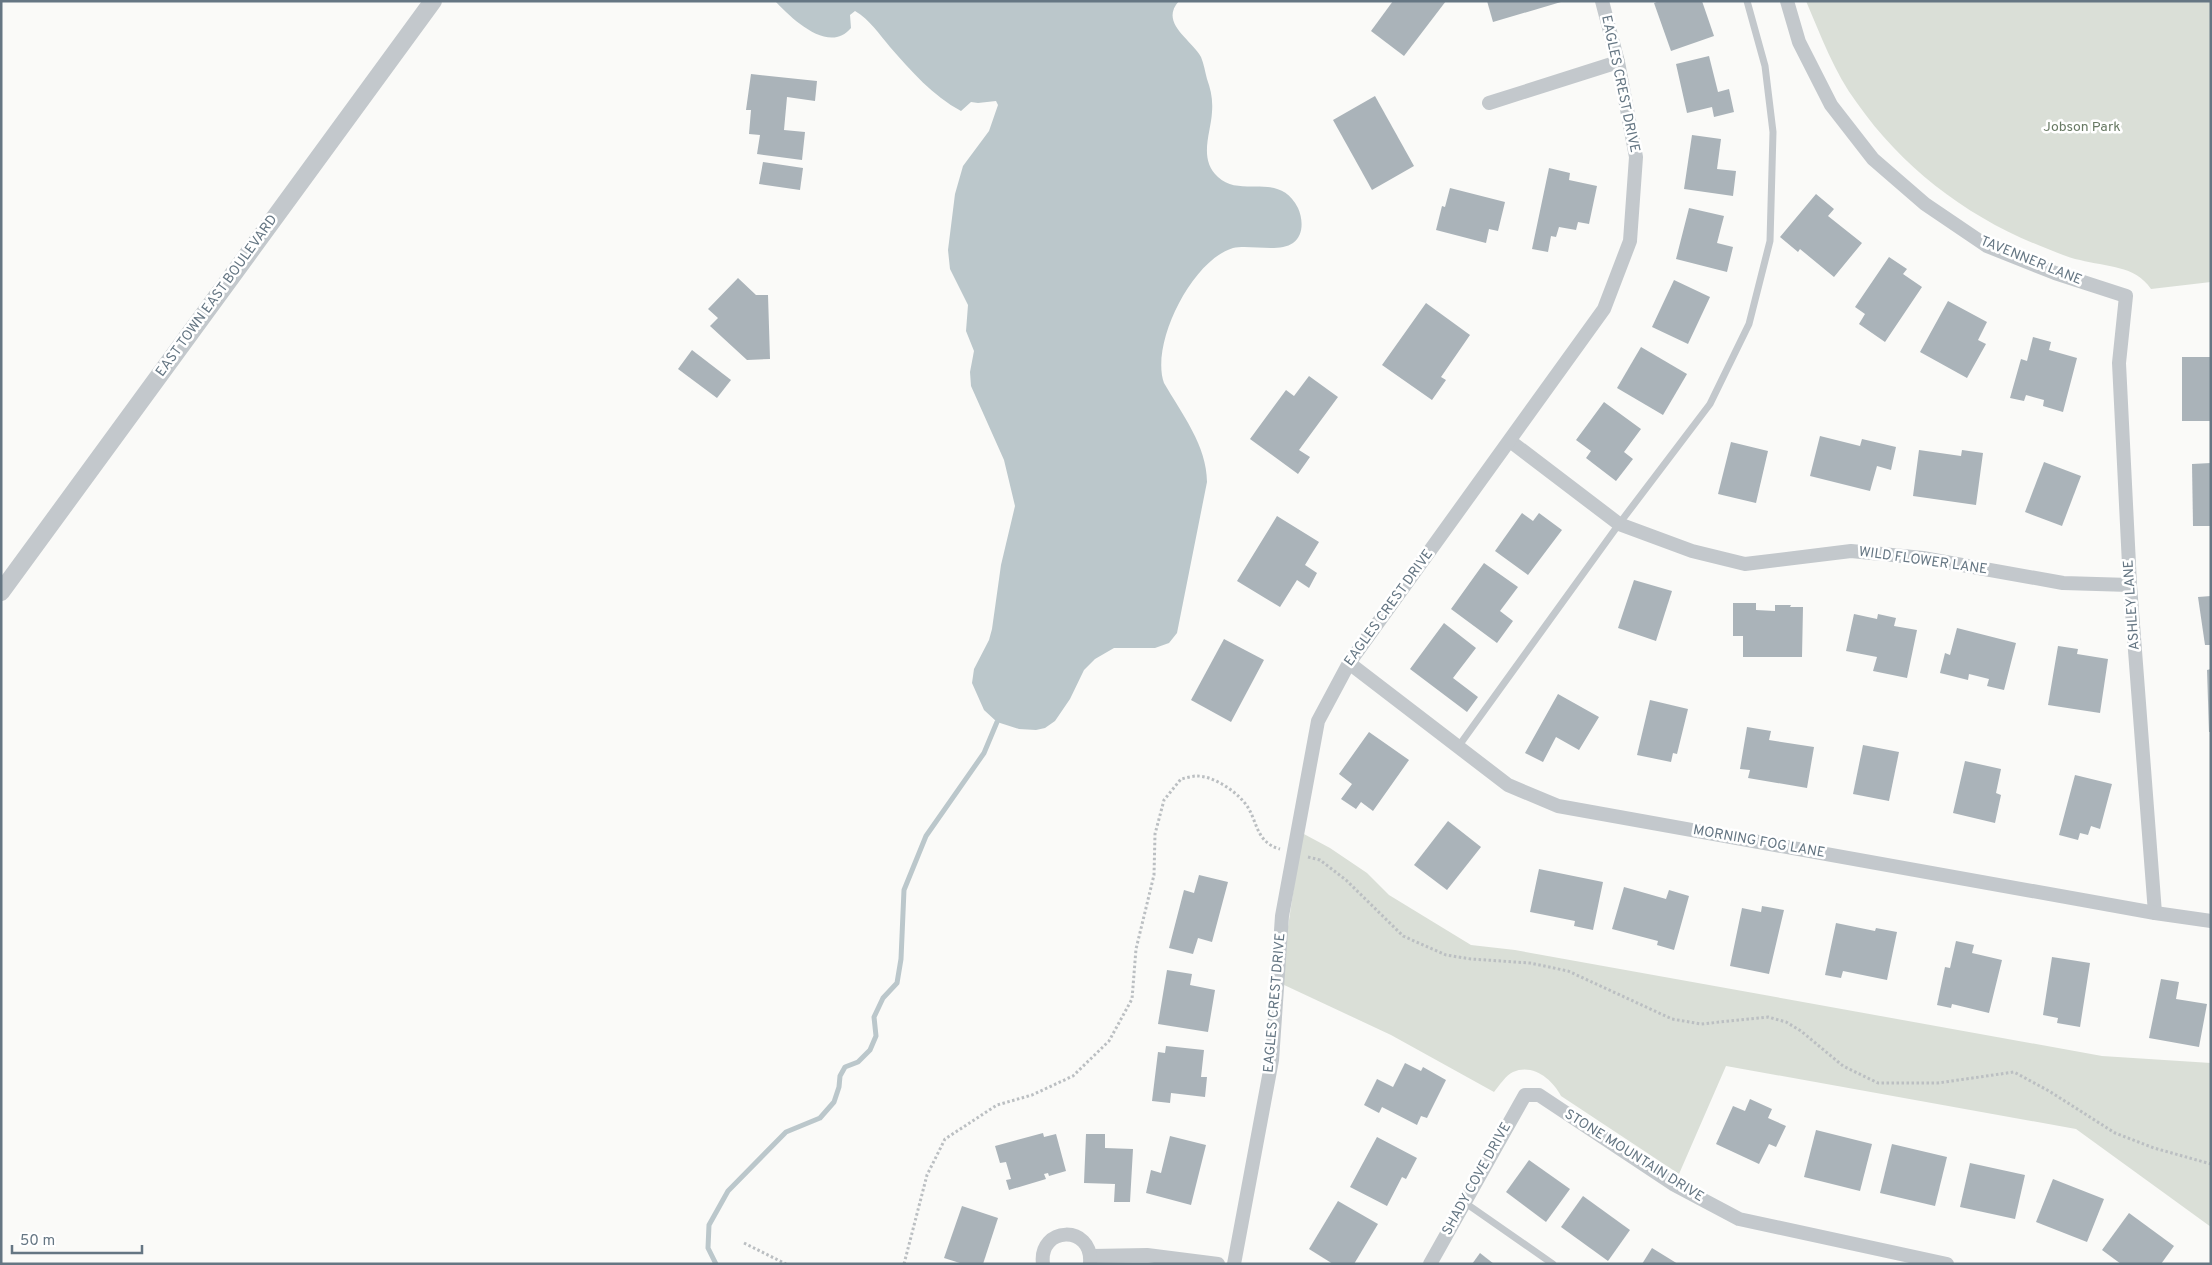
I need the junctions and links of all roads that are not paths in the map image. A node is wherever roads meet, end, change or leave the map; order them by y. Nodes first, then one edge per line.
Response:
1 (433, 1) edge
2 (1602, 1) edge
3 (1747, 1) edge
4 (1787, 1) edge
5 (1618, 62) junction
6 (1489, 103) dead end
7 (2126, 296) joint
8 (1510, 441) junction
9 (1619, 524) junction
10 (2130, 585) junction
11 (1, 592) edge
12 (1348, 663) junction
13 (1458, 747) junction
14 (2155, 913) junction
15 (2211, 920) edge
16 (1525, 1095) joint
17 (1464, 1202) junction
18 (1090, 1260) edge
19 (1043, 1264) edge
20 (1218, 1264) edge
21 (1234, 1264) edge
22 (1430, 1264) edge
23 (1553, 1264) edge
24 (1948, 1264) edge

1 - 11 street, EAST TOWN EAST BOULEVARD
2 - 5 street, EAGLES CREST DRIVE
3 - 9 lane
4 - 7 street, TAVENNER LANE
5 - 6 street
5 - 8 street, EAGLES CREST DRIVE
7 - 10 street, ASHLEY LANE
8 - 9 street, WILD FLOWER LANE
8 - 12 street, EAGLES CREST DRIVE
9 - 10 street, WILD FLOWER LANE
9 - 13 lane
10 - 14 street, ASHLEY LANE
12 - 13 street, MORNING FOG LANE
12 - 21 street, EAGLES CREST DRIVE
13 - 14 street, MORNING FOG LANE
14 - 15 street, MORNING FOG LANE
16 - 17 street, SHADY COVE DRIVE
16 - 24 street, STONE MOUNTAIN DRIVE
17 - 22 street, SHADY COVE DRIVE
17 - 23 lane
18 - 19 street
18 - 20 street

